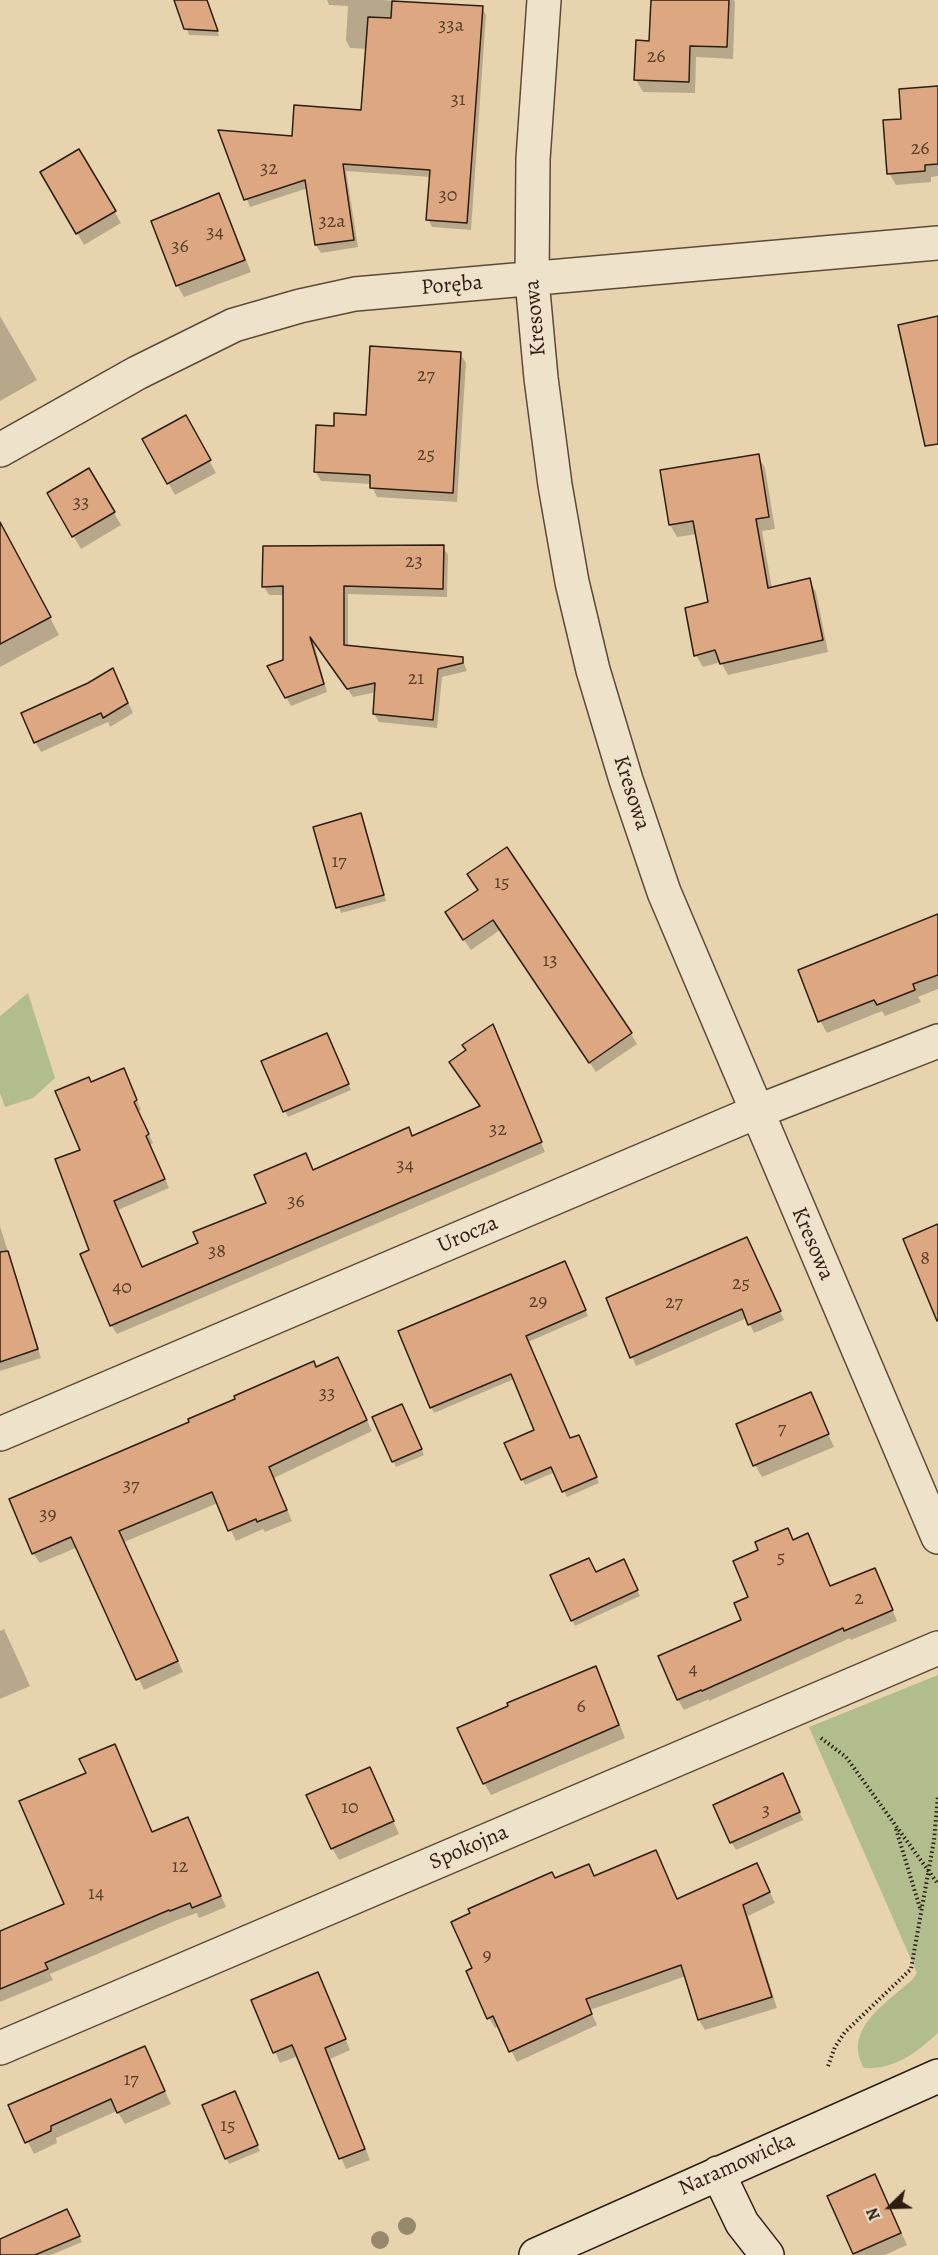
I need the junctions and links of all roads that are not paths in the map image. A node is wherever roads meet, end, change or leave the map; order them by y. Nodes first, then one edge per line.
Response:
1 (544, 0) edge
2 (938, 243) edge
3 (532, 280) junction
4 (0, 450) edge
5 (938, 1041) edge
6 (756, 1112) junction
7 (0, 1434) edge
8 (938, 1537) edge
9 (938, 1648) edge
10 (0, 2048) edge
11 (938, 2076) edge
12 (718, 2173) junction
13 (536, 2255) edge
14 (767, 2255) edge

1 - 3 street, Kresowa
2 - 3 street, Poręba
3 - 4 street, Poręba
3 - 6 street, Kresowa
5 - 6 street, Urocza
6 - 7 street, Urocza
6 - 8 street, Kresowa
9 - 10 street, Spokojna
11 - 12 street, Naramowicka
12 - 13 street, Naramowicka
12 - 14 street

